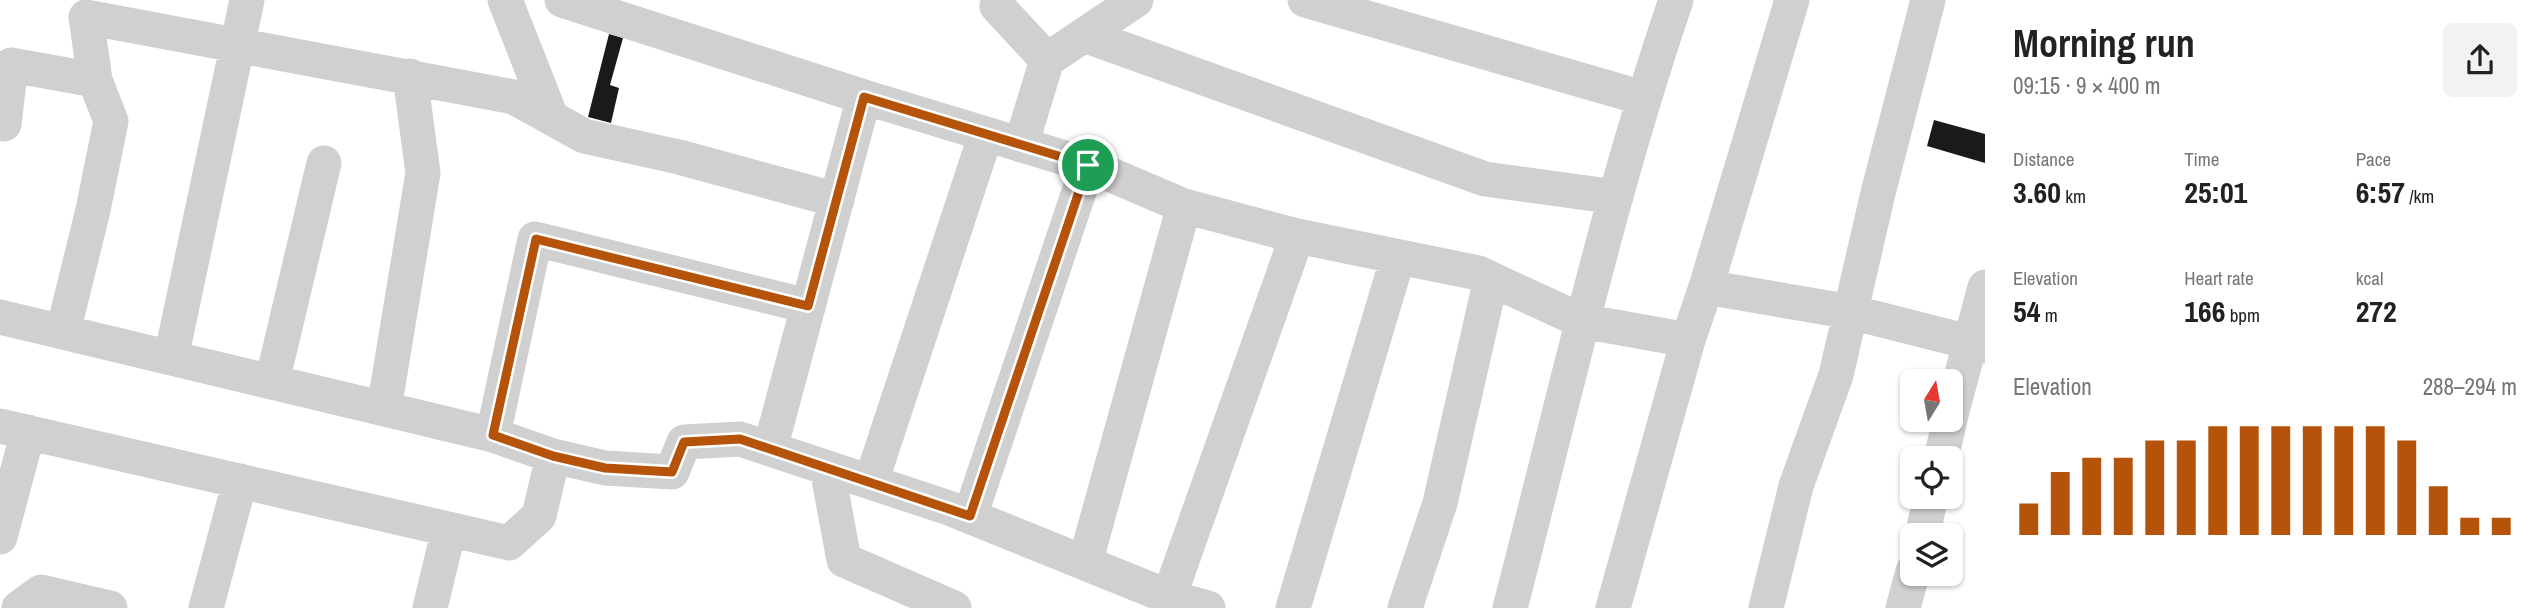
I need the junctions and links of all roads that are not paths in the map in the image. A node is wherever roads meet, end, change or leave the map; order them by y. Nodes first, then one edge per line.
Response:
1 (247, 0) edge
2 (505, 0) edge
3 (562, 0) edge
4 (999, 0) edge
5 (1136, 0) edge
6 (1305, 0) edge
7 (1676, 0) edge
8 (1792, 0) edge
9 (1928, 0) edge
10 (1084, 35) junction
11 (239, 44) junction
12 (1047, 60) junction
13 (410, 76) junction
14 (95, 80) junction
15 (864, 97) junction
16 (1643, 99) junction
17 (551, 117) junction
18 (1, 129) edge
19 (986, 134) junction
20 (1021, 145) junction
21 (324, 163) dead end
22 (1088, 165) junction
23 (1616, 197) junction
24 (836, 200) junction
25 (1184, 206) junction
26 (1297, 236) junction
27 (1398, 257) junction
28 (1491, 279) junction
29 (1706, 286) junction
30 (1985, 286) edge
31 (808, 306) junction
32 (1851, 312) junction
33 (0, 317) edge
34 (1582, 321) junction
35 (63, 332) junction
36 (1688, 340) junction
37 (1977, 344) edge
38 (171, 358) junction
39 (1964, 381) edge
40 (272, 382) junction
41 (384, 409) junction
42 (14, 429) edge
43 (493, 435) junction
44 (770, 449) junction
45 (553, 456) junction
46 (827, 468) junction
47 (240, 481) junction
48 (871, 482) junction
49 (970, 516) junction
50 (449, 529) junction
51 (0, 537) edge
52 (1085, 563) junction
53 (1909, 586) edge
54 (1167, 602) edge
55 (19, 608) edge
56 (110, 608) edge
57 (206, 608) edge
58 (430, 608) edge
59 (954, 608) edge
60 (1208, 608) edge
61 (1293, 608) edge
62 (1405, 608) edge
63 (1510, 608) edge
64 (1613, 608) edge
65 (1766, 608) edge
66 (1903, 608) edge

1 - 11 street
2 - 17 street
3 - 15 street
4 - 12 street
5 - 10 street
6 - 16 street
7 - 16 street
8 - 29 street
9 - 32 street
10 - 12 street
10 - 23 street
11 - 13 street
11 - 14 street
11 - 38 street
12 - 20 street
13 - 17 street
13 - 41 street
14 - 18 street
14 - 35 street
15 - 19 street
15 - 24 street
16 - 23 street
17 - 24 street
19 - 20 street
19 - 48 street
20 - 22 street
21 - 40 street
22 - 25 street
22 - 49 street
23 - 34 street
24 - 31 street
25 - 26 street
25 - 52 street
26 - 27 street
26 - 54 street
27 - 28 street
27 - 61 street
28 - 34 street
28 - 62 street
29 - 32 street
29 - 36 street
30 - 37 street
31 - 43 street
31 - 44 street
32 - 37 street
32 - 65 street
33 - 35 street
34 - 36 street
34 - 63 street
35 - 38 street
36 - 64 street
37 - 39 street
38 - 40 street
40 - 41 street
41 - 43 street
42 - 47 street
42 - 51 street
43 - 45 street
44 - 45 street
44 - 46 street
45 - 50 street
46 - 48 street
46 - 59 street
47 - 50 street
47 - 57 street
48 - 49 street
49 - 52 street
50 - 58 street
52 - 54 street
53 - 66 street
54 - 60 street
55 - 56 street

